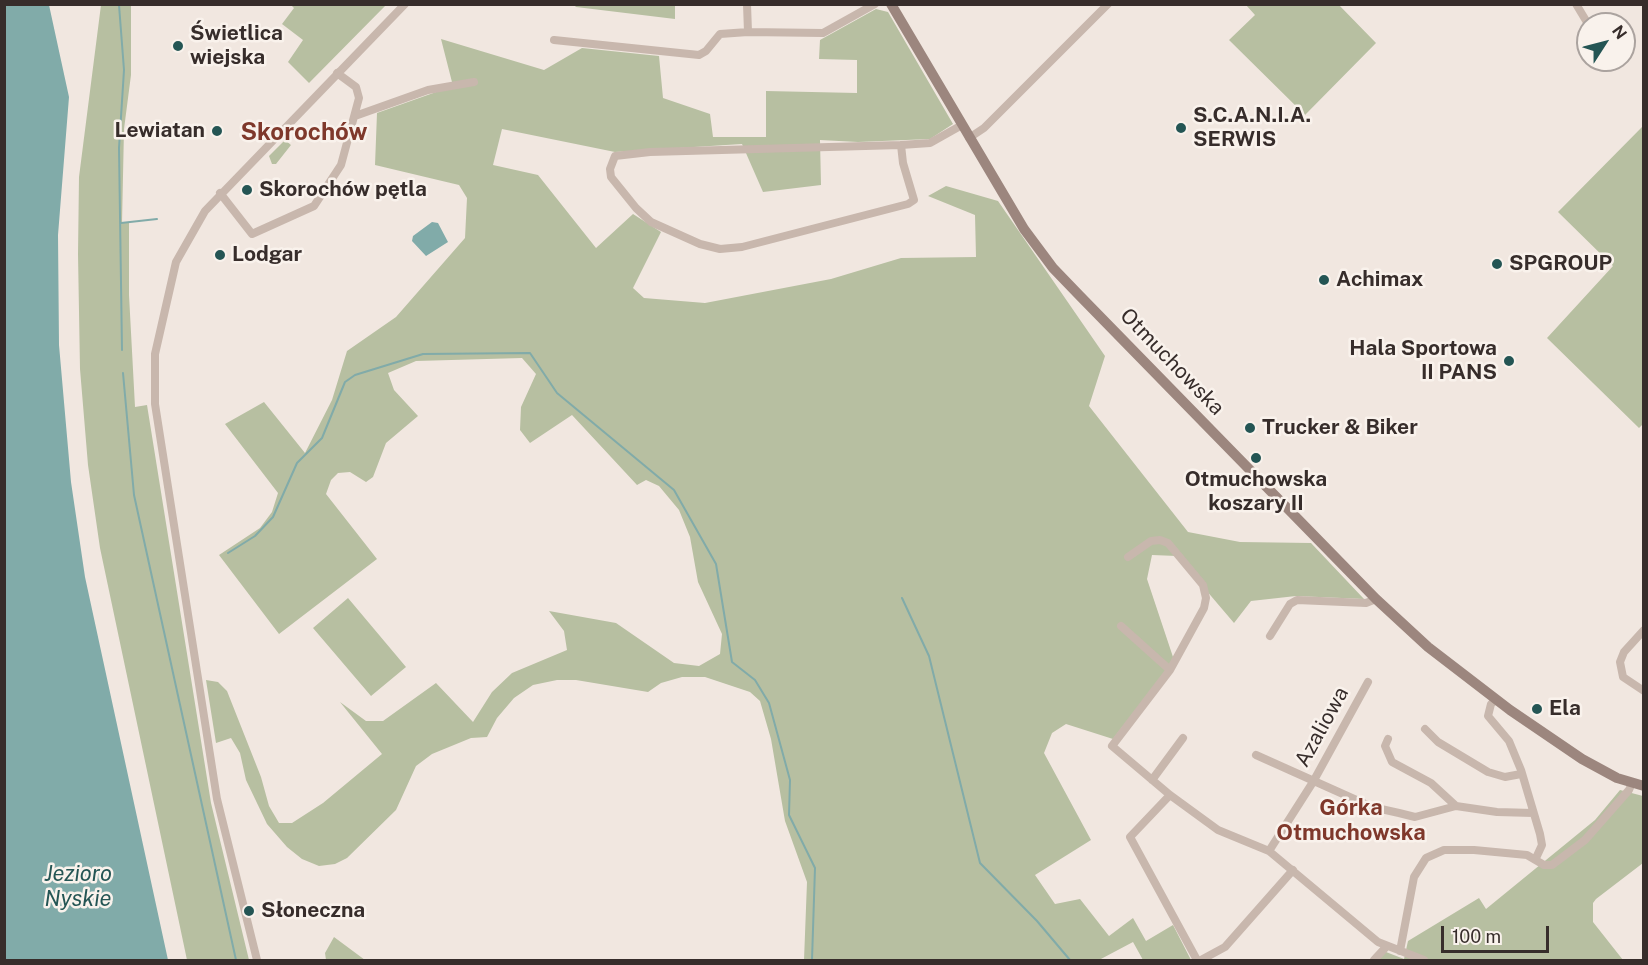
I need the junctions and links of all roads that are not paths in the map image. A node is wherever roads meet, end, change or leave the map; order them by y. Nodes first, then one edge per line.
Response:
1 (405, 4) edge
2 (747, 4) edge
3 (875, 4) edge
4 (891, 4) edge
5 (1107, 4) edge
6 (748, 32) junction
7 (554, 40) dead end
8 (337, 73) junction
9 (474, 82) dead end
10 (355, 116) junction
11 (962, 125) junction
12 (969, 138) junction
13 (901, 145) junction
14 (220, 193) junction
15 (1128, 557) dead end
16 (1376, 599) junction
17 (1121, 626) dead end
18 (1644, 630) edge
19 (1269, 636) dead end
20 (1170, 670) junction
21 (1368, 682) dead end
22 (1644, 691) edge
23 (1496, 700) junction
24 (1425, 729) dead end
25 (1183, 738) dead end
26 (1388, 739) dead end
27 (1256, 755) dead end
28 (1521, 774) junction
29 (1152, 780) junction
30 (1312, 782) junction
31 (1632, 783) junction
32 (1644, 786) edge
33 (1170, 795) junction
34 (1456, 806) junction
35 (1533, 813) junction
36 (1269, 851) junction
37 (1536, 858) junction
38 (1293, 870) junction
39 (1386, 947) junction
40 (1400, 951) junction
41 (257, 960) edge
42 (1199, 960) edge
43 (1374, 960) edge
44 (1424, 960) edge

1 - 8 street
2 - 6 street
3 - 6 street
4 - 11 main road, Otmuchowska
5 - 12 street
6 - 7 street
8 - 10 street
8 - 14 street
9 - 10 street
10 - 14 street
11 - 12 main road, Otmuchowska
11 - 13 street
12 - 16 main road, Otmuchowska
13 - 13 street
14 - 41 street
15 - 20 street
16 - 19 street
16 - 23 main road, Otmuchowska
17 - 20 street
18 - 22 street
20 - 29 street
21 - 30 street, Azaliowa
23 - 28 street
23 - 31 main road, Otmuchowska
24 - 28 street
25 - 29 street
26 - 34 street
27 - 30 street
28 - 35 street
29 - 33 street
30 - 34 street
30 - 36 street, Azaliowa
31 - 32 main road, Otmuchowska
31 - 37 street
33 - 36 street
33 - 42 street
34 - 35 street
35 - 37 street
36 - 38 street
37 - 40 street
38 - 39 street
38 - 42 street
39 - 40 street
39 - 43 street
40 - 44 street

